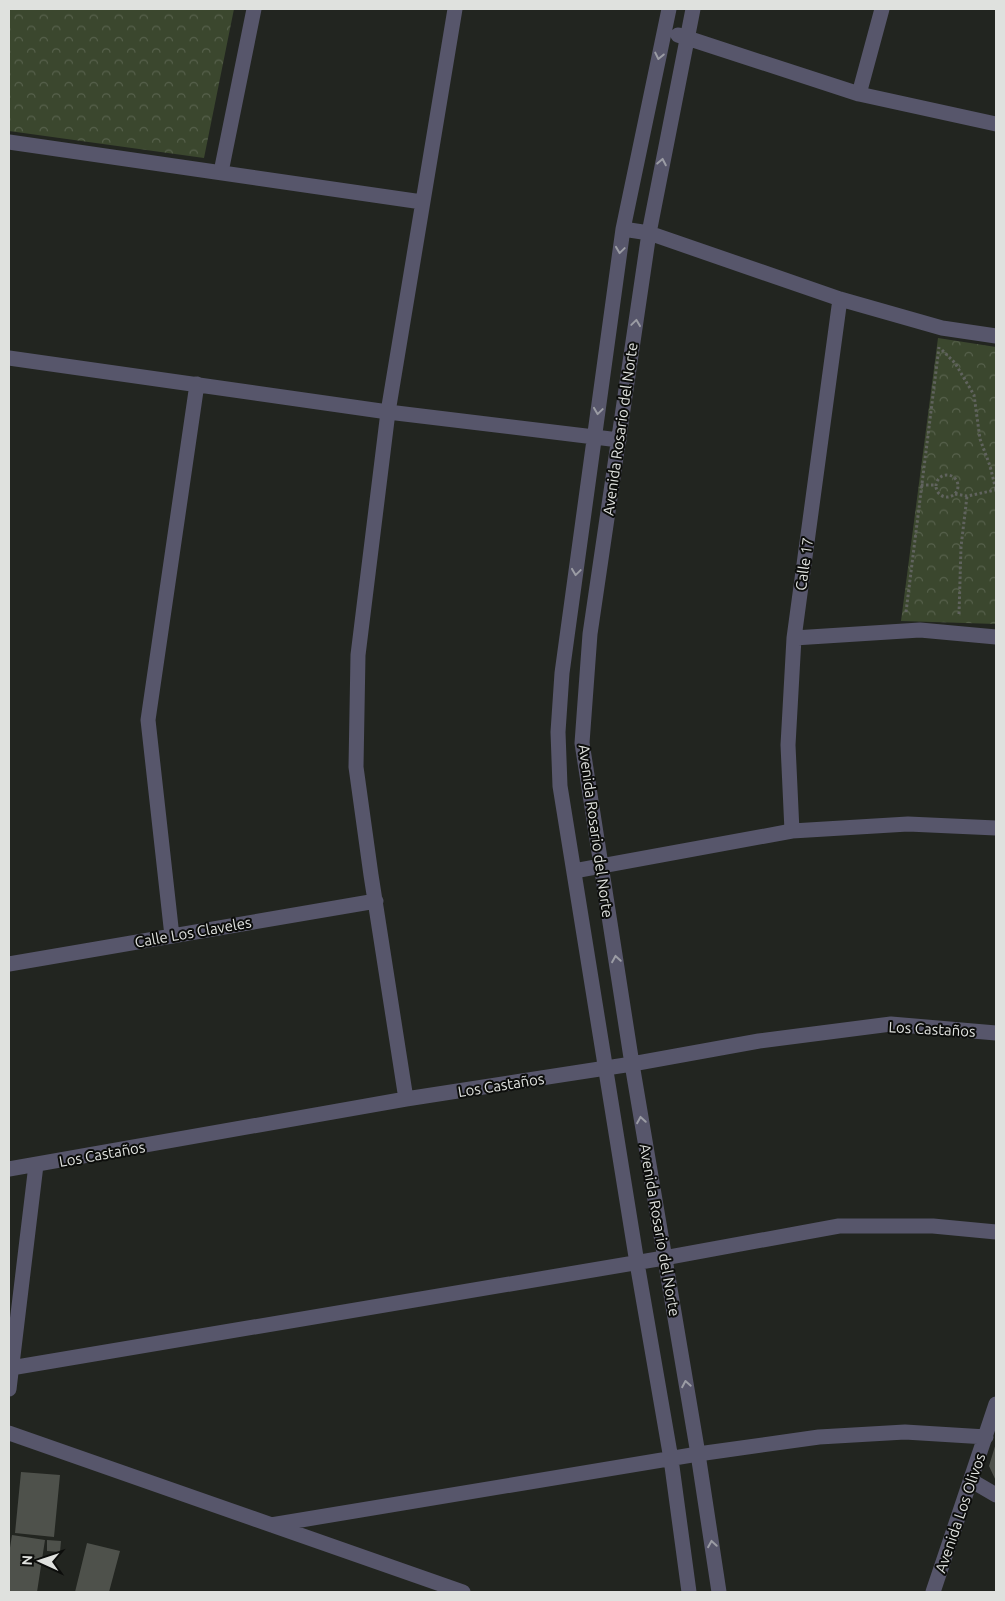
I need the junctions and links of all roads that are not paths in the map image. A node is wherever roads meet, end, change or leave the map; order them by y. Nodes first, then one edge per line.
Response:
1 (254, 9) edge
2 (455, 9) edge
3 (669, 9) edge
4 (693, 9) edge
5 (882, 9) edge
6 (664, 31) junction
7 (686, 37) junction
8 (859, 94) junction
9 (996, 124) edge
10 (9, 142) edge
11 (221, 172) junction
12 (422, 202) junction
13 (623, 229) junction
14 (649, 233) junction
15 (840, 299) junction
16 (996, 336) edge
17 (9, 358) edge
18 (197, 384) junction
19 (388, 412) junction
20 (595, 437) junction
21 (619, 440) junction
22 (996, 637) edge
23 (794, 638) junction
24 (996, 828) edge
25 (792, 831) junction
26 (601, 866) junction
27 (574, 871) junction
28 (376, 901) junction
29 (172, 936) junction
30 (9, 964) edge
31 (996, 1033) edge
32 (632, 1064) junction
33 (606, 1069) junction
34 (406, 1099) junction
35 (36, 1165) junction
36 (9, 1169) edge
37 (996, 1232) edge
38 (664, 1258) junction
39 (637, 1263) junction
40 (11, 1368) junction
41 (9, 1389) edge
42 (996, 1404) edge
43 (9, 1433) edge
44 (986, 1437) junction
45 (698, 1454) junction
46 (671, 1459) junction
47 (972, 1481) junction
48 (996, 1495) edge
49 (271, 1525) junction
50 (463, 1592) edge
51 (689, 1592) edge
52 (719, 1592) edge
53 (933, 1592) edge

1 - 11 street
2 - 12 street
3 - 6 street, Avenida Rosario del Norte
4 - 7 street, Avenida Rosario del Norte
5 - 8 street
6 - 7 street
6 -> 13 street, Avenida Rosario del Norte
7 - 8 street
14 -> 7 street, Avenida Rosario del Norte
8 - 9 street
10 - 11 street
11 - 12 street
12 - 19 street
13 - 14 street
13 -> 20 street, Avenida Rosario del Norte
14 - 15 street
21 -> 14 street, Avenida Rosario del Norte
15 - 16 street
15 - 23 street, Calle 17
17 - 18 street
18 - 19 street
18 - 29 street
19 - 20 street
19 - 28 street
20 - 21 street
20 -> 27 street, Avenida Rosario del Norte
21 - 26 street, Avenida Rosario del Norte
22 - 23 street
23 - 25 street, Calle 17
24 - 25 street
25 - 26 street
26 - 27 street
32 -> 26 street, Avenida Rosario del Norte
27 - 33 street, Avenida Rosario del Norte
28 - 29 street, Calle Los Claveles
28 - 34 street
29 - 30 street, Calle Los Claveles
31 - 32 street, Los Castaños
32 - 33 street, Los Castaños
38 -> 32 street, Avenida Rosario del Norte
33 - 34 street, Los Castaños
33 - 39 street, Avenida Rosario del Norte
34 - 35 street, Los Castaños
35 - 36 street, Los Castaños
35 - 40 street
37 - 38 street
38 - 39 street
45 -> 38 street, Avenida Rosario del Norte
39 - 40 street
39 - 46 street, Avenida Rosario del Norte
40 - 41 street
42 - 44 street, Avenida Los Olivos
43 - 49 street
44 - 45 street
44 - 47 street, Avenida Los Olivos
45 - 46 street
52 -> 45 street, Avenida Rosario del Norte
46 - 49 street
46 - 51 street, Avenida Rosario del Norte
47 - 48 street
47 - 53 street, Avenida Los Olivos
49 - 50 street

